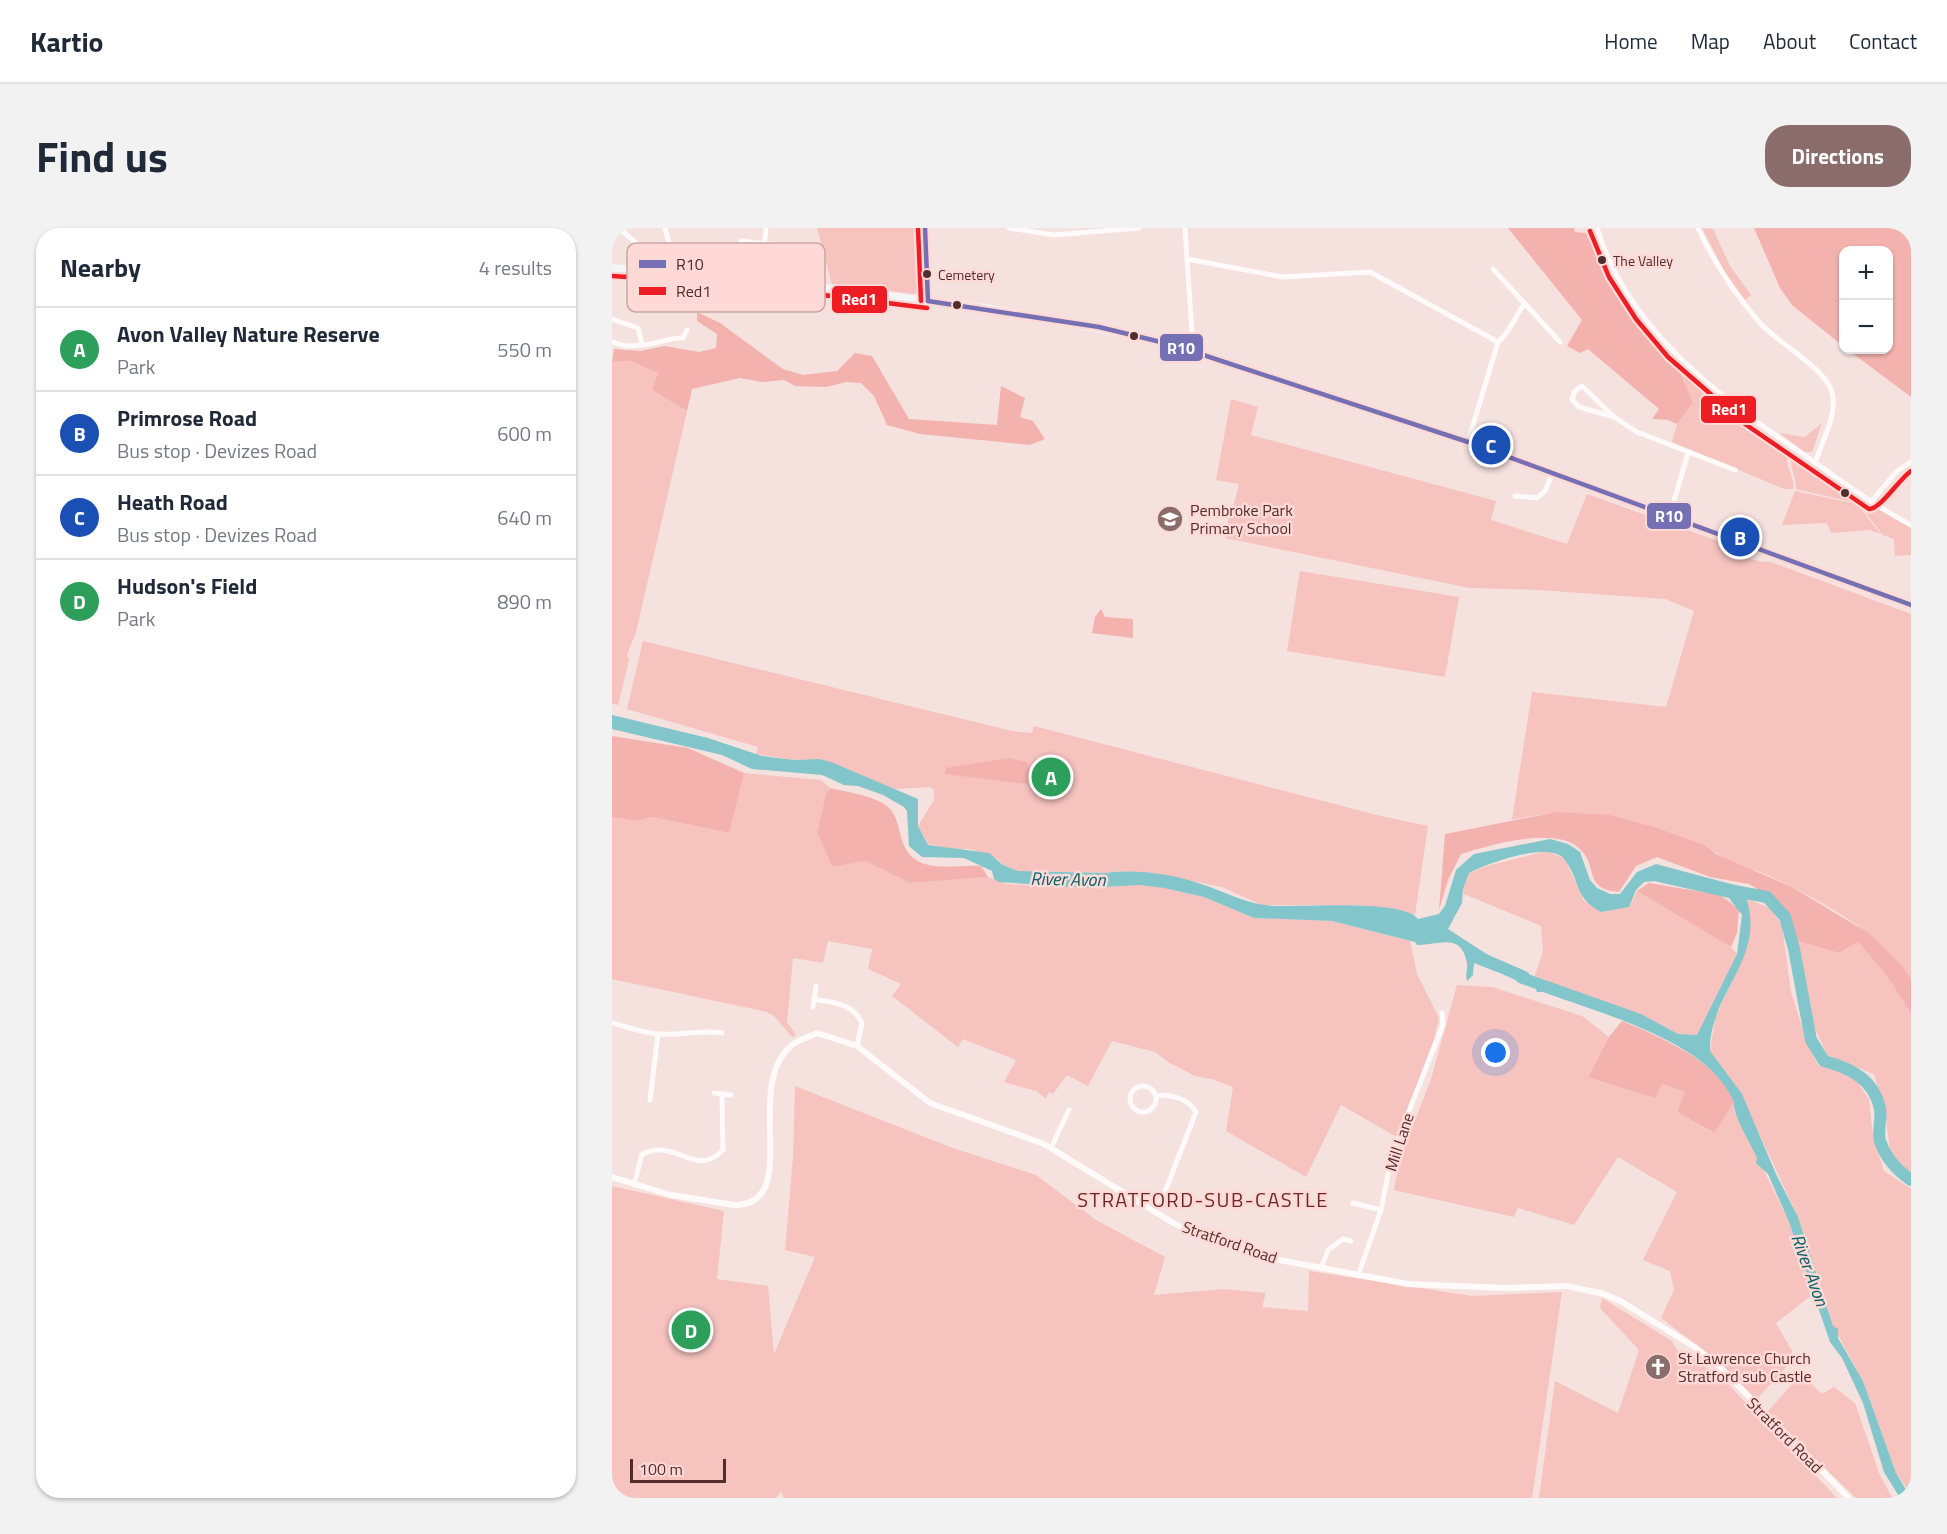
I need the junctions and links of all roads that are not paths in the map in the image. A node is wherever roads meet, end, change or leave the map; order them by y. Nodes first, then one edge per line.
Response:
1 (619, 228) edge
2 (665, 228) edge
3 (766, 228) edge
4 (926, 228) edge
5 (1009, 228) edge
6 (1139, 228) edge
7 (1185, 228) edge
8 (1598, 228) edge
9 (1698, 228) edge
10 (1090, 230) edge
11 (741, 241) dead end
12 (635, 242) dead end
13 (669, 243) edge
14 (765, 243) joint
15 (1187, 259) junction
16 (612, 268) edge
17 (1493, 268) dead end
18 (627, 269) edge
19 (825, 288) edge
20 (928, 301) junction
21 (1525, 303) junction
22 (612, 319) edge
23 (687, 330) dead end
24 (612, 342) edge
25 (1498, 342) junction
26 (1560, 342) dead end
27 (642, 345) junction
28 (1188, 350) junction
29 (1614, 417) junction
30 (1468, 442) junction
31 (1688, 453) junction
32 (1911, 462) edge
33 (1815, 463) junction
34 (1735, 470) dead end
35 (1552, 474) junction
36 (1515, 495) dead end
37 (1871, 502) junction
38 (1669, 518) junction
39 (1911, 525) edge
40 (1911, 604) edge
41 (816, 986) dead end
42 (814, 999) junction
43 (813, 1007) dead end
44 (1442, 1013) dead end
45 (612, 1023) edge
46 (722, 1033) dead end
47 (657, 1034) junction
48 (857, 1046) junction
49 (714, 1094) dead end
50 (722, 1095) junction
51 (731, 1095) dead end
52 (1156, 1096) junction
53 (650, 1100) dead end
54 (1069, 1110) dead end
55 (1051, 1148) junction
56 (612, 1177) edge
57 (634, 1185) junction
58 (1353, 1203) dead end
59 (1381, 1210) junction
60 (1154, 1212) junction
61 (1351, 1241) dead end
62 (1321, 1269) junction
63 (1359, 1273) junction
64 (1849, 1498) edge

1 - 12 street
2 - 13 street
3 - 14 street
4 - 20 street
5 - 10 street
6 - 10 street
7 - 15 street
8 - 33 street
9 - 33 street
11 - 14 street
15 - 25 street
15 - 28 street
16 - 18 main road
17 - 21 street
19 - 20 main road
20 - 28 main road
21 - 25 street
21 - 26 street
22 - 27 street
23 - 27 street
24 - 27 street
25 - 30 street
28 - 30 main road
29 - 29 street
29 - 31 street
30 - 35 main road
31 - 34 street
31 - 38 street
32 - 37 street
33 - 37 street
35 - 36 street
35 - 38 main road
37 - 39 street
38 - 40 main road
41 - 42 street
42 - 43 street
42 - 48 street
44 - 59 street, Mill Lane
45 - 47 street
46 - 47 street
47 - 53 street
48 - 55 street, Stratford Road
48 - 57 street, Stratford Road
49 - 50 street
50 - 51 street
50 - 57 street
52 - 52 street
52 - 60 street
54 - 55 street
55 - 60 street, Stratford Road
56 - 57 street, Stratford Road
58 - 59 street
59 - 63 street, Mill Lane
60 - 62 street, Stratford Road
61 - 62 street
62 - 63 street, Stratford Road
63 - 64 street, Stratford Road

